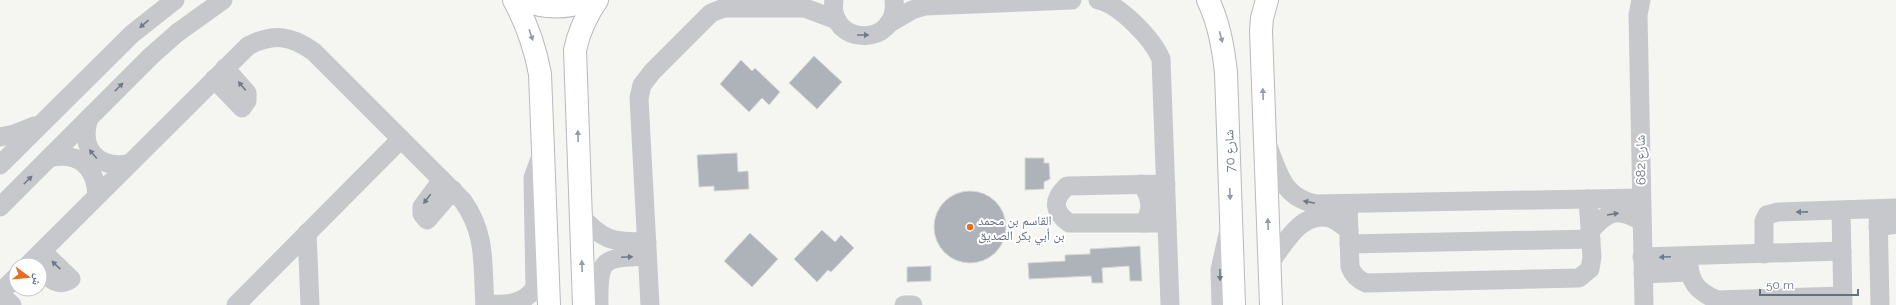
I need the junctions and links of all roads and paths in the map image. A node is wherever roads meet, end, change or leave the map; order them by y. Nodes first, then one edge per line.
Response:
1 (175, 0) edge
2 (223, 0) edge
3 (514, 0) edge
4 (524, 0) edge
5 (589, 0) edge
6 (597, 0) edge
7 (824, 0) edge
8 (834, 0) edge
9 (894, 0) edge
10 (905, 0) edge
11 (1072, 0) edge
12 (1098, 0) edge
13 (1208, 0) edge
14 (1267, 0) edge
15 (1637, 5) edge
16 (925, 6) junction
17 (805, 8) junction
18 (837, 20) junction
19 (888, 24) junction
20 (89, 118) junction
21 (44, 121) junction
22 (0, 137) edge
23 (1265, 137) junction
24 (401, 139) junction
25 (543, 151) junction
26 (49, 158) junction
27 (128, 164) junction
28 (0, 165) edge
29 (1141, 184) junction
30 (1166, 184) junction
31 (97, 196) junction
32 (1641, 198) junction
33 (1588, 199) junction
34 (1348, 204) junction
35 (0, 207) edge
36 (1841, 211) junction
37 (580, 215) junction
38 (1887, 217) edge
39 (1641, 221) junction
40 (1144, 223) junction
41 (1232, 223) junction
42 (1168, 224) junction
43 (308, 233) junction
44 (1591, 235) junction
45 (1349, 237) junction
46 (647, 249) junction
47 (1842, 251) junction
48 (1764, 254) junction
49 (40, 257) edge
50 (1269, 264) junction
51 (1689, 264) junction
52 (1643, 266) junction
53 (8, 285) edge
54 (0, 293) edge
55 (1843, 301) edge
56 (485, 304) edge
57 (12, 305) edge
58 (236, 305) edge
59 (310, 305) edge
60 (549, 305) edge
61 (584, 305) edge
62 (599, 305) edge
63 (650, 305) edge
64 (904, 305) edge
65 (913, 305) edge
66 (1170, 305) edge
67 (1221, 305) edge
68 (1234, 305) edge
69 (1271, 305) edge
70 (1644, 305) edge
71 (1880, 305) edge

1 -> 21 street
20 -> 2 street
3 -> 25 main road
4 - 5 main road
37 -> 6 main road
7 - 17 street
8 - 18 street
9 - 19 street
10 - 16 street
11 - 16 street
12 - 30 street
13 -> 41 main road, شارع 70
23 -> 14 main road
15 - 32 street, شارع 682
16 - 19 street
17 - 18 street
17 - 46 street
18 -> 19 street
20 - 26 street
27 -> 20 street
21 - 22 street
21 - 28 street
34 -> 23 street
50 -> 23 main road
24 - 27 street
24 - 43 street
24 - 56 street
25 - 56 street
25 - 60 main road
26 - 31 street
35 -> 26 street
27 - 31 street
29 - 30 street
29 - 40 street
29 - 40 street
30 - 42 street
31 - 49 street
32 - 33 street
32 - 39 street, شارع 682
33 - 34 street
33 - 44 street
34 - 45 street
36 - 38 street
36 - 47 street
36 -> 48 street
37 - 46 street
61 -> 37 main road
38 - 71 street
44 -> 39 street
39 - 52 street, شارع 682
40 - 42 street
41 -> 67 street
41 - 68 main road, شارع 70
42 - 66 street
43 - 58 street
43 - 59 street
44 - 45 street
44 - 45 street
45 - 50 street
62 -> 46 street
46 - 63 street
47 - 48 street
47 - 55 street
48 - 51 street
50 - 69 main road
51 - 52 street
51 - 55 street
52 - 70 street, شارع 682
53 - 54 street
54 - 57 street
64 - 65 street

